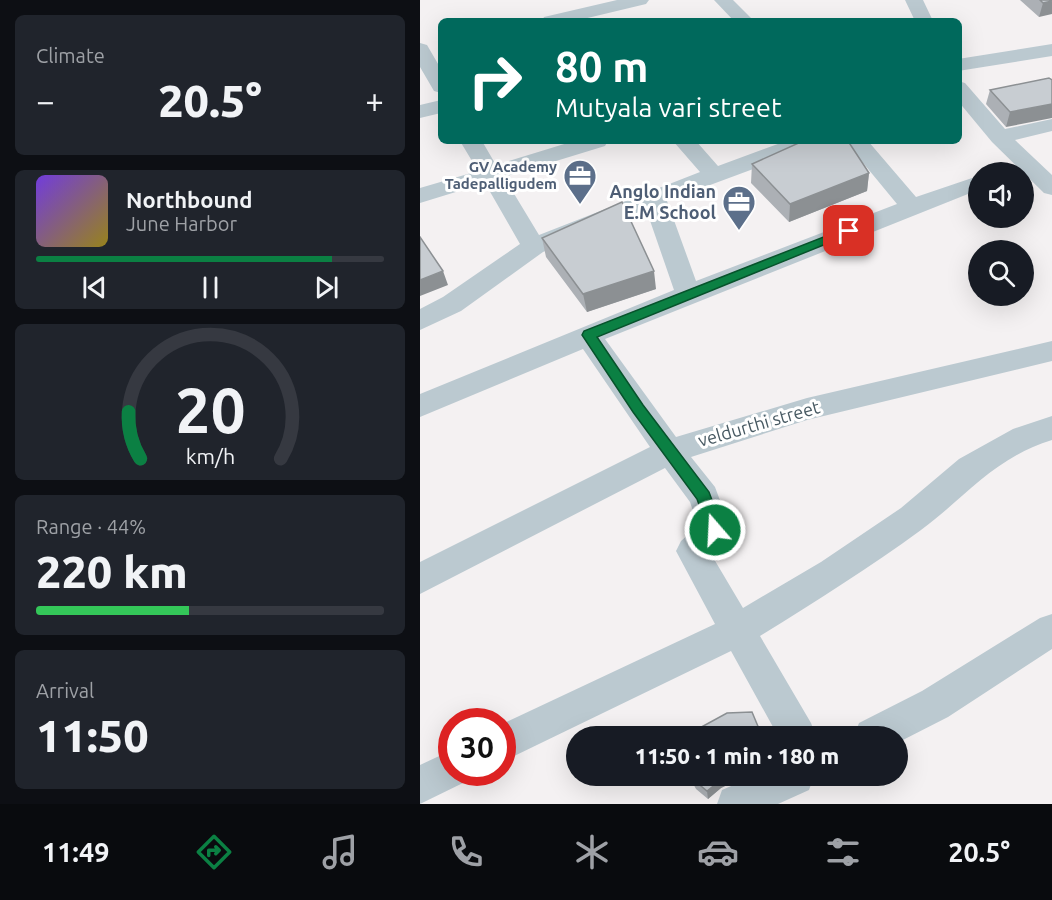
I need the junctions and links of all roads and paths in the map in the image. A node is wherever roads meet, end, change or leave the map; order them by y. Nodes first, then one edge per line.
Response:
1 (640, 0) edge
2 (723, 0) edge
3 (914, 0) edge
4 (603, 10) edge
5 (566, 18) edge
6 (741, 18) edge
7 (923, 18) edge
8 (1052, 50) edge
9 (428, 51) edge
10 (962, 64) edge
11 (438, 79) edge
12 (962, 93) edge
13 (438, 107) edge
14 (420, 112) edge
15 (1052, 125) edge
16 (1000, 138) junction
17 (473, 144) edge
18 (587, 144) edge
19 (687, 144) edge
20 (799, 144) edge
21 (859, 144) edge
22 (1019, 162) edge
23 (490, 174) junction
24 (715, 176) junction
25 (1034, 176) edge
26 (968, 186) edge
27 (1052, 188) edge
28 (420, 196) edge
29 (654, 197) junction
30 (911, 206) junction
31 (534, 246) junction
32 (688, 294) junction
33 (420, 320) edge
34 (588, 335) junction
35 (1052, 351) edge
36 (420, 406) edge
37 (1052, 428) edge
38 (670, 451) junction
39 (420, 579) edge
40 (738, 630) junction
41 (1052, 630) edge
42 (792, 726) edge
43 (892, 726) edge
44 (516, 737) edge
45 (438, 776) edge
46 (420, 785) edge
47 (774, 786) edge
48 (736, 804) edge

1 - 4 street
2 - 6 street
3 - 7 street
4 - 5 street
8 - 10 street
9 - 11 street
12 - 16 street
13 - 14 street
15 - 16 street
16 - 22 street
17 - 23 street
18 - 23 street
19 - 24 street
20 - 24 street
21 - 30 street
23 - 28 street
23 - 31 street
24 - 29 street
25 - 27 street
26 - 30 street
29 - 31 street
29 - 32 street
30 - 32 street
31 - 33 street
32 - 34 street
34 - 36 street
34 - 38 street
35 - 38 street, veldurthi street
37 - 40 street
38 - 39 street, veldurthi street
38 - 40 street
40 - 42 street
40 - 44 street
41 - 43 street
45 - 46 street
47 - 48 street

